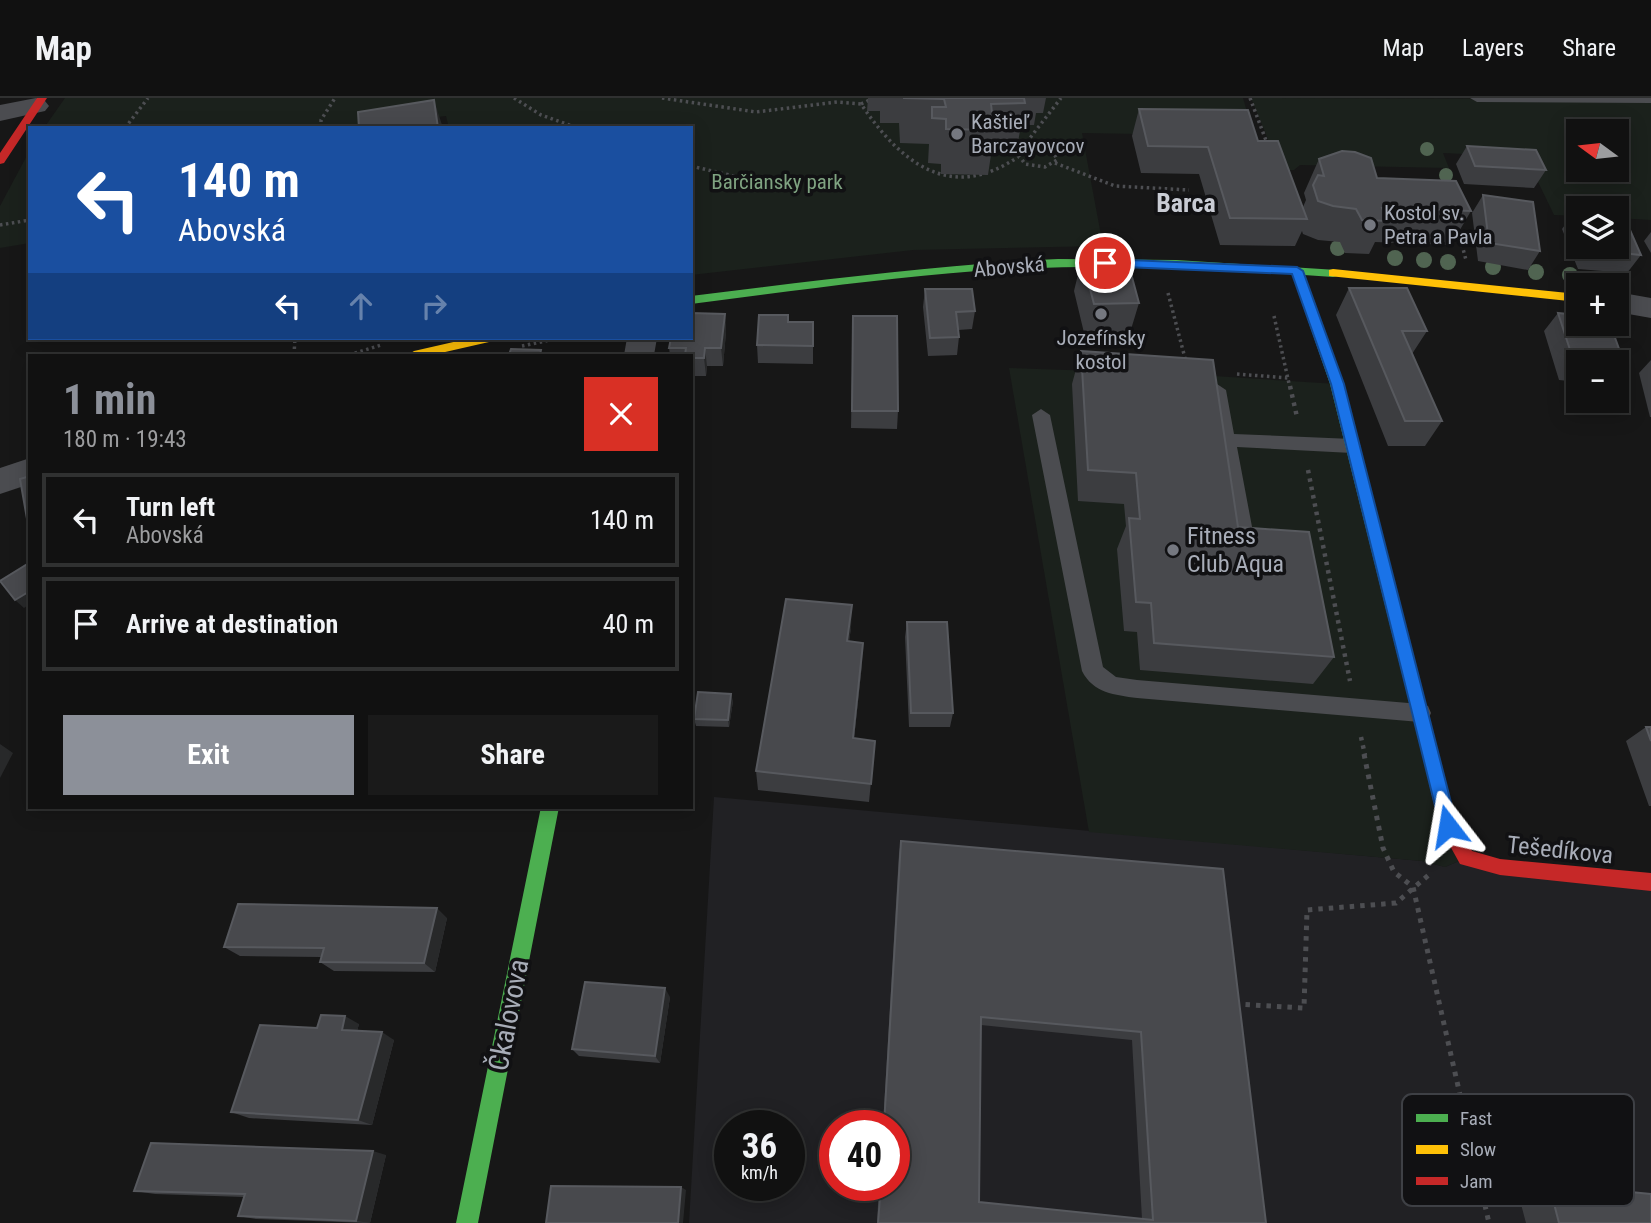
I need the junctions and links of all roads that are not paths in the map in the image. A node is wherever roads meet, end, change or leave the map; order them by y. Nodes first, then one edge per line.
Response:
1 (1477, 98) edge
2 (1651, 99) edge
3 (39, 102) edge
4 (0, 113) edge
5 (0, 161) edge
6 (1297, 271) junction
7 (1566, 297) edge
8 (693, 300) edge
9 (1629, 304) edge
10 (1651, 308) edge
11 (480, 340) edge
12 (418, 354) edge
13 (1221, 382) road end
14 (1041, 415) dead end
15 (1226, 440) junction
16 (1352, 446) junction
17 (28, 472) edge
18 (0, 481) edge
19 (1246, 548) edge
20 (1420, 713) junction
21 (550, 809) edge
22 (1651, 882) edge
23 (467, 1223) edge

1 - 2 lane
3 - 4 street
3 - 5 street
6 - 7 street, Abovská
6 - 8 street, Abovská
6 - 16 street
9 - 10 street
11 - 12 street
13 - 15 lane
14 - 20 lane
15 - 16 lane
15 - 19 lane
16 - 20 street
17 - 18 street
20 - 22 street, Tešedíkova
21 - 23 street, Čkalovova

